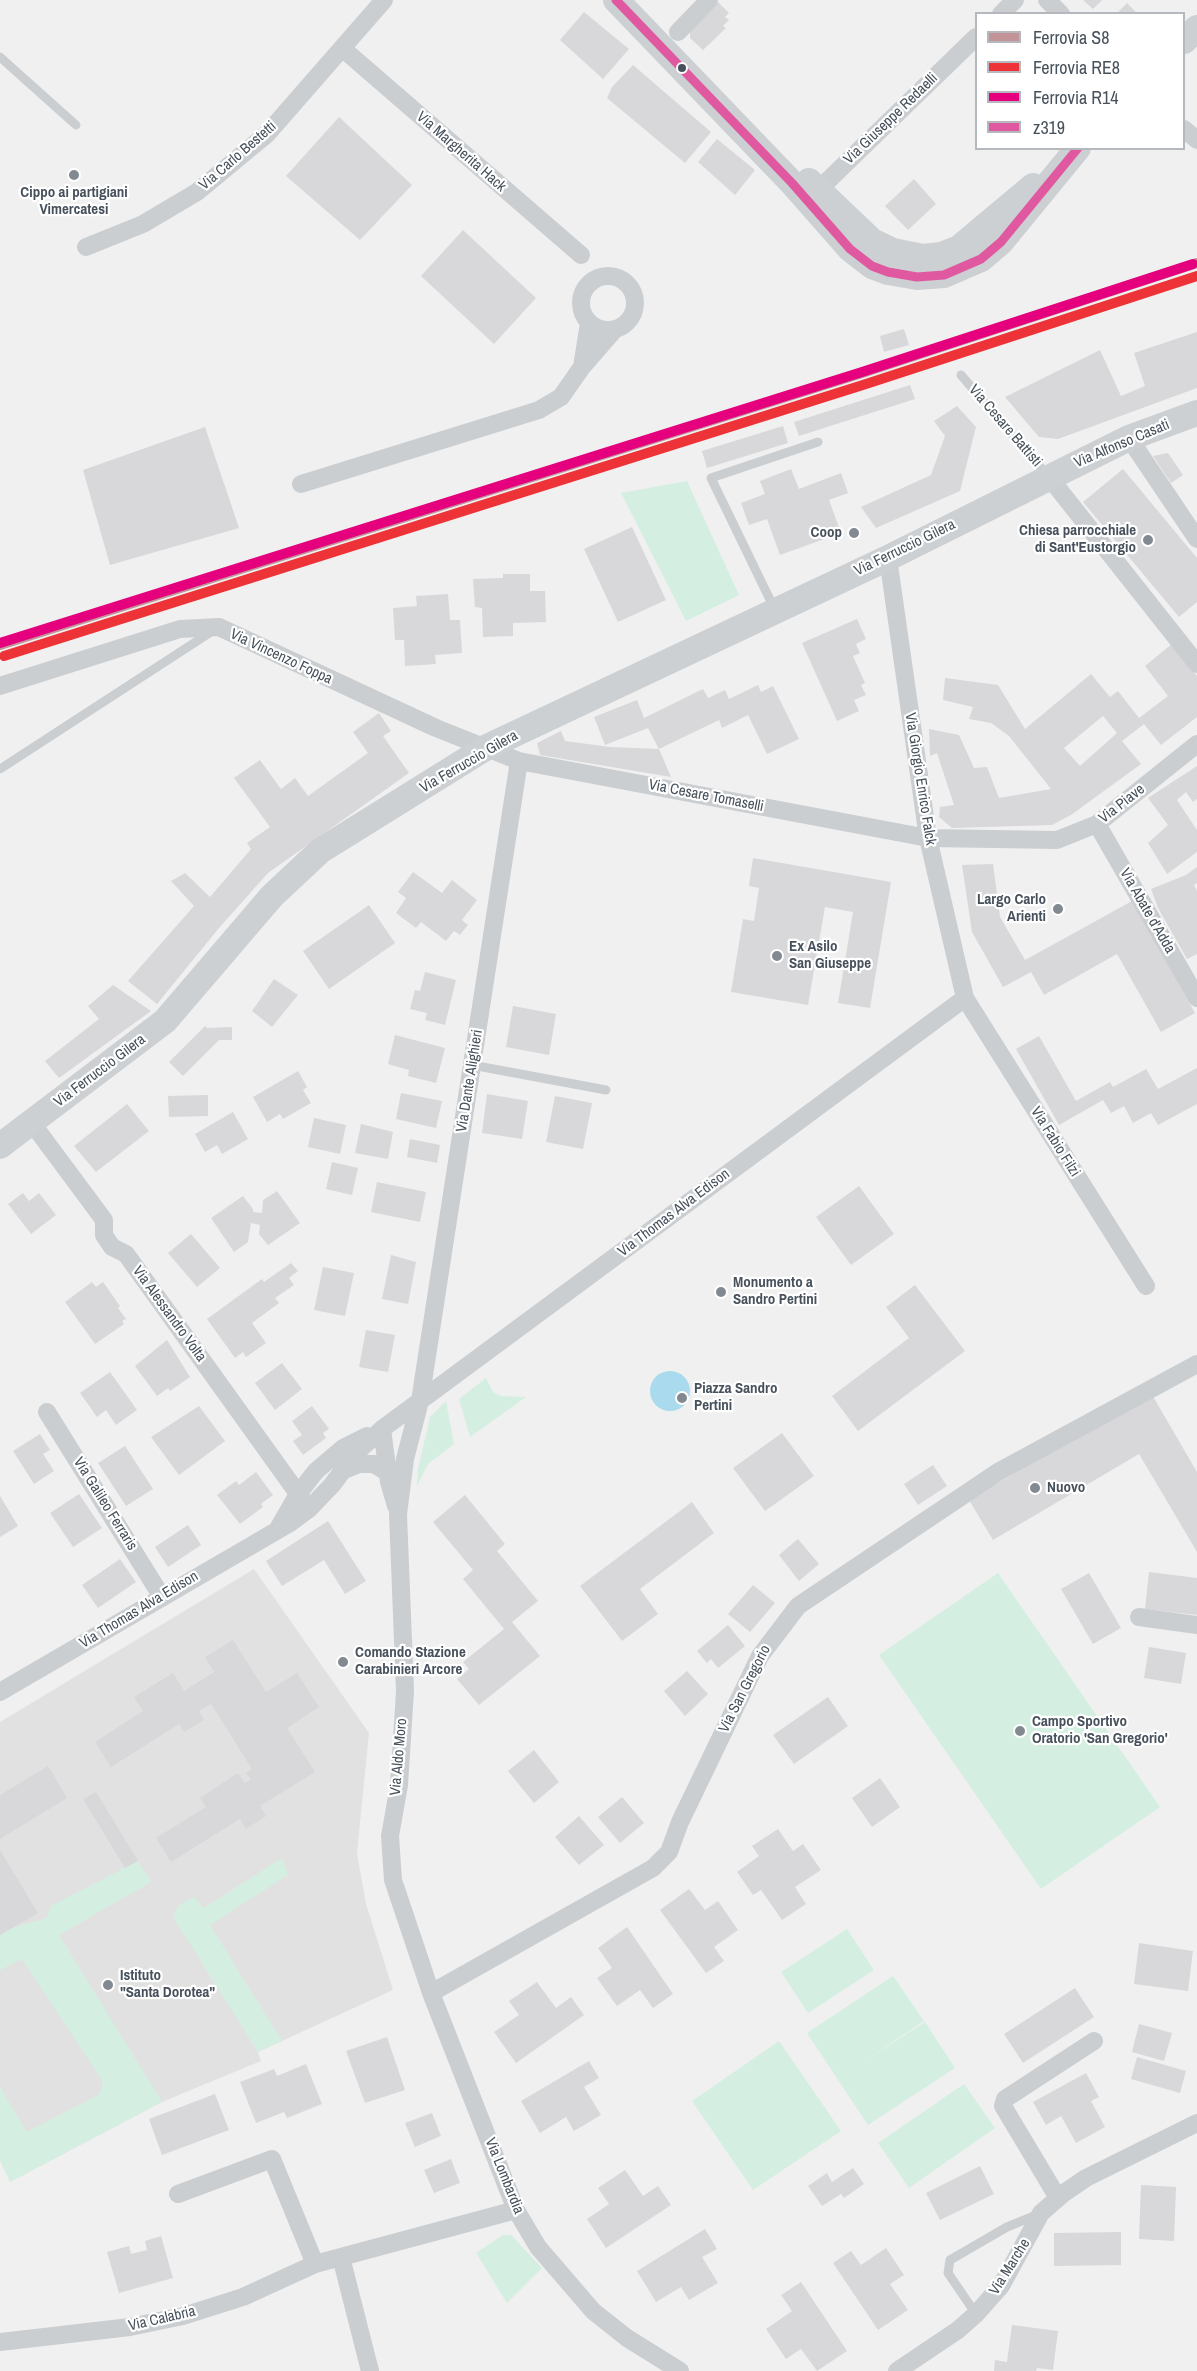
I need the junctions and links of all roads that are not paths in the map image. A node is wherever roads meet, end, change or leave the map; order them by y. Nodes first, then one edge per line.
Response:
1 (384, 0) edge
2 (616, 0) edge
3 (621, 0) edge
4 (709, 0) edge
5 (1015, 0) edge
6 (1047, 0) edge
7 (1003, 12) edge
8 (1059, 12) edge
9 (1197, 28) edge
10 (678, 32) dead end
11 (975, 38) edge
12 (1185, 40) edge
13 (342, 48) junction
14 (0, 57) edge
15 (76, 125) dead end
16 (1185, 130) edge
17 (1197, 140) edge
18 (1072, 154) edge
19 (813, 196) junction
20 (86, 247) dead end
21 (598, 279) junction
22 (589, 323) junction
23 (615, 329) junction
24 (582, 367) junction
25 (961, 375) dead end
26 (1197, 413) edge
27 (1129, 438) junction
28 (818, 442) dead end
29 (1049, 477) junction
30 (301, 484) dead end
31 (1197, 539) edge
32 (888, 558) junction
33 (775, 610) junction
34 (219, 627) junction
35 (1197, 664) edge
36 (0, 686) edge
37 (1197, 744) edge
38 (487, 747) junction
39 (519, 761) junction
40 (0, 769) edge
41 (1097, 824) junction
42 (928, 838) junction
43 (965, 998) junction
44 (1197, 998) edge
45 (472, 1065) junction
46 (606, 1090) dead end
47 (32, 1123) junction
48 (0, 1146) edge
49 (1146, 1286) dead end
50 (1197, 1364) edge
51 (420, 1401) junction
52 (47, 1412) dead end
53 (382, 1429) junction
54 (342, 1472) junction
55 (388, 1473) junction
56 (303, 1502) junction
57 (398, 1514) junction
58 (162, 1597) junction
59 (1139, 1617) dead end
60 (1197, 1625) edge
61 (0, 1692) edge
62 (431, 1993) junction
63 (1094, 2041) dead end
64 (1197, 2123) edge
65 (178, 2194) dead end
66 (1058, 2198) junction
67 (516, 2210) junction
68 (1041, 2213) junction
69 (341, 2257) junction
70 (315, 2264) junction
71 (976, 2314) junction
72 (0, 2342) edge
73 (370, 2371) edge
74 (680, 2371) edge
75 (897, 2371) edge

1 - 13 street, Via Carlo Bestetti
2 - 19 main road
3 - 19 main road
4 - 10 street
5 - 7 street
6 - 8 street
9 - 12 main road
11 - 19 street, Via Giuseppe Redaelli
13 - 20 street, Via Carlo Bestetti
13 - 21 street, Via Margherita Hack
14 - 15 lane
16 - 17 street
18 - 19 main road
21 - 22 street, Via Margherita Hack
21 - 23 street, Via Margherita Hack
22 - 23 street
22 - 24 street, Via Margherita Hack
23 - 24 street, Via Margherita Hack
24 - 30 street, Via Margherita Hack
25 - 29 lane, Via Cesare Battisti
26 - 27 main road, Via Alfonso Casati
27 - 29 main road, Via Alfonso Casati
27 - 31 street
28 - 33 lane
29 - 32 main road, Via Ferruccio Gilera
29 - 35 street
32 - 33 main road, Via Ferruccio Gilera
32 - 42 street, Via Giorgio Enrico Falck
33 - 38 main road, Via Ferruccio Gilera
34 - 36 street, Via Vincenzo Foppa
34 - 38 street, Via Vincenzo Foppa
34 - 40 lane
37 - 41 street, Via Piave
38 - 39 street, Via Cesare Tomaselli
38 - 47 main road, Via Ferruccio Gilera
39 - 42 street, Via Cesare Tomaselli
39 - 45 street, Via Dante Alighieri
41 - 42 street, Via Piave
41 - 44 street, Via Abate d'Adda
42 - 43 street, Via Giorgio Enrico Falck
43 - 49 street, Via Fabio Filzi
43 - 51 street, Via Thomas Alva Edison
45 - 46 lane
45 - 51 street, Via Dante Alighieri
47 - 48 main road, Via Ferruccio Gilera
47 - 56 street, Via Alessandro Volta
50 - 62 street, Via San Gregorio
51 - 53 street, Via Thomas Alva Edison
51 - 57 street, Via Aldo Moro
52 - 58 street, Via Galileo Ferraris
53 - 54 street, Via Thomas Alva Edison
53 - 55 street, Via Aldo Moro
53 - 56 street, Via Thomas Alva Edison
54 - 55 street
54 - 56 street, Via Thomas Alva Edison
55 - 57 street, Via Aldo Moro
56 - 58 street, Via Thomas Alva Edison
57 - 62 street, Via Aldo Moro
58 - 61 street, Via Thomas Alva Edison
59 - 60 street
62 - 67 street, Via Lombardia
63 - 66 street
64 - 66 street, Via Marche
65 - 70 street
66 - 68 street, Via Marche
67 - 69 street, Via Calabria
67 - 74 street, Via Lombardia
68 - 71 street, Via Marche
68 - 71 lane
69 - 70 street, Via Calabria
69 - 73 street
70 - 72 street, Via Calabria
71 - 75 street, Via Marche

